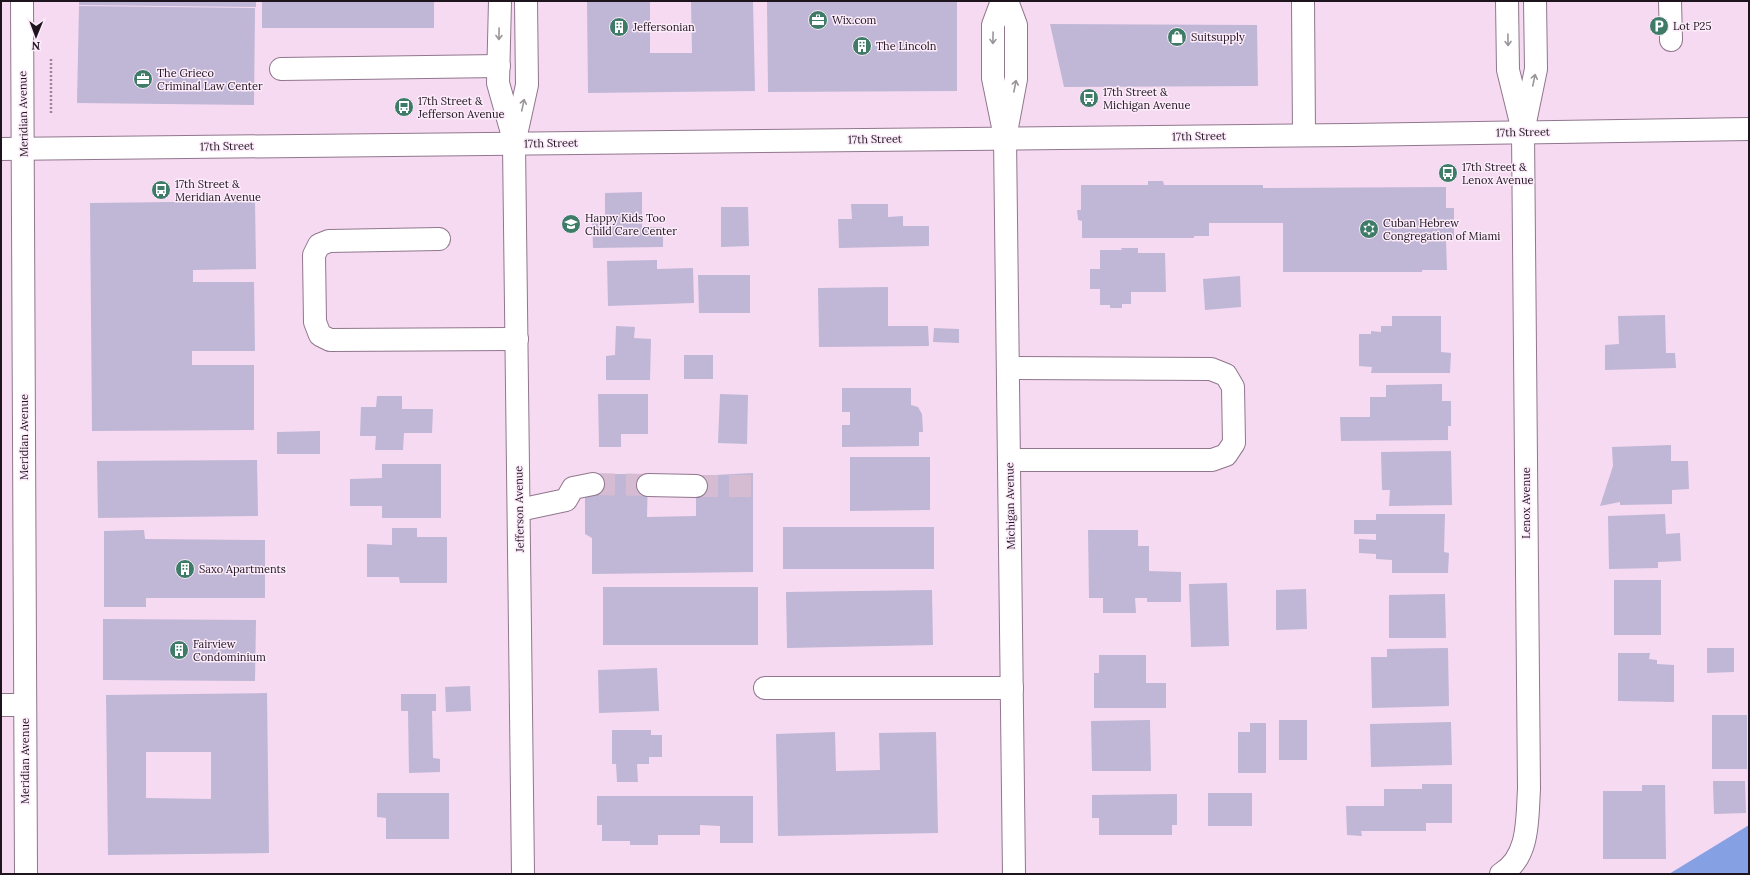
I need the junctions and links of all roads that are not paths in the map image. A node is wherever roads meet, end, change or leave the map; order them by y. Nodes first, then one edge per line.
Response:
1 (22, 1) edge
2 (500, 1) edge
3 (526, 1) edge
4 (1002, 1) edge
5 (1006, 1) edge
6 (1303, 1) edge
7 (1507, 1) edge
8 (1535, 1) edge
9 (1670, 1) edge
10 (1671, 40) dead end
11 (499, 66) junction
12 (281, 69) dead end
13 (1749, 129) edge
14 (1524, 132) junction
15 (1304, 135) junction
16 (1005, 138) junction
17 (514, 144) junction
18 (1, 149) edge
19 (23, 149) junction
20 (439, 239) dead end
21 (517, 339) junction
22 (1009, 368) junction
23 (1010, 460) junction
24 (593, 484) tunnel mouth
25 (648, 485) tunnel mouth
26 (696, 486) tunnel mouth
27 (519, 510) junction
28 (765, 688) dead end
29 (1012, 688) junction
30 (1, 705) edge
31 (25, 706) junction
32 (1505, 872) edge
33 (26, 874) edge
34 (523, 874) edge
35 (1014, 874) edge

1 - 19 street, Meridian Avenue
2 -> 11 street, Jefferson Avenue
17 -> 3 street, Jefferson Avenue
4 -> 16 street, Michigan Avenue
16 -> 5 street, Michigan Avenue
6 - 15 street
7 -> 14 street, Lenox Avenue
14 -> 8 street, Lenox Avenue
9 - 10 street
11 - 12 street
11 - 17 street, Jefferson Avenue
13 - 14 street, 17th Street
14 - 15 street, 17th Street
14 - 32 street, Lenox Avenue
15 - 16 street, 17th Street
16 - 17 street, 17th Street
16 - 22 street, Michigan Avenue
17 - 19 street, 17th Street
17 - 21 street, Jefferson Avenue
18 - 19 street, 17th Street
19 - 31 street, Meridian Avenue
20 - 21 street
21 - 27 street, Jefferson Avenue
22 - 23 street, Michigan Avenue
22 - 23 street
23 - 29 street, Michigan Avenue
24 - 27 street
25 - 26 street
27 - 34 street, Jefferson Avenue
28 - 29 street
29 - 35 street, Michigan Avenue
30 - 31 street
31 - 33 street, Meridian Avenue

